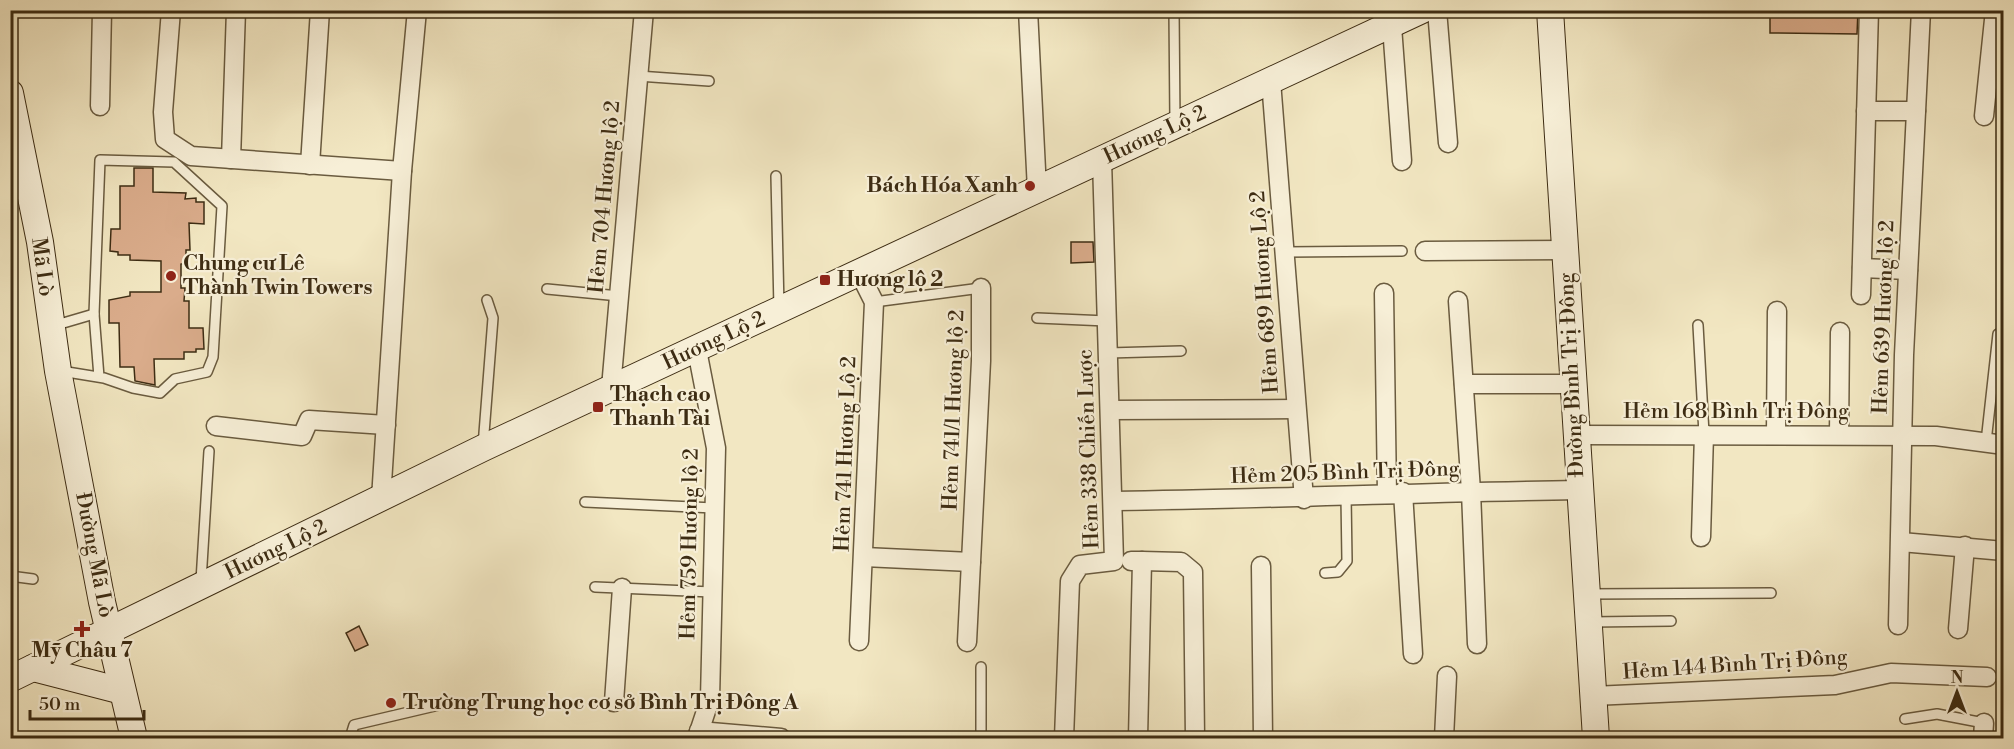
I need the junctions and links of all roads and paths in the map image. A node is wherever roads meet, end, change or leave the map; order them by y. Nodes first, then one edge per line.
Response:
1 (102, 10) edge
2 (171, 10) edge
3 (236, 10) edge
4 (320, 10) edge
5 (417, 10) edge
6 (644, 10) edge
7 (1028, 10) edge
8 (1174, 10) edge
9 (1422, 10) edge
10 (1437, 10) edge
11 (1550, 10) edge
12 (1869, 10) edge
13 (1921, 10) edge
14 (1995, 10) edge
15 (1391, 17) edge
16 (638, 76) junction
17 (709, 81) dead end
18 (1271, 81) junction
19 (10, 93) edge
20 (100, 106) dead end
21 (1866, 111) junction
22 (1916, 111) junction
23 (1984, 116) dead end
24 (1175, 126) junction
25 (1448, 143) dead end
26 (231, 159) junction
27 (1102, 160) junction
28 (1402, 161) dead end
29 (310, 165) junction
30 (402, 171) junction
31 (776, 176) dead end
32 (1037, 190) junction
33 (1565, 250) junction
34 (1402, 251) dead end
35 (1425, 251) dead end
36 (1286, 252) junction
37 (1862, 268) junction
38 (1908, 270) junction
39 (859, 272) junction
40 (981, 288) joint
41 (547, 289) dead end
42 (1384, 292) dead end
43 (1861, 295) dead end
44 (619, 296) junction
45 (487, 300) dead end
46 (874, 302) junction
47 (1458, 302) dead end
48 (779, 310) junction
49 (1777, 310) dead end
50 (94, 314) junction
51 (1037, 318) dead end
52 (1107, 321) junction
53 (1698, 325) dead end
54 (50, 327) junction
55 (1840, 332) dead end
56 (1998, 334) dead end
57 (697, 350) junction
58 (1181, 351) dead end
59 (1108, 353) junction
60 (58, 371) junction
61 (99, 377) junction
62 (1464, 384) junction
63 (1573, 384) junction
64 (611, 388) junction
65 (1296, 409) junction
66 (1110, 410) junction
67 (386, 425) junction
68 (216, 426) dead end
69 (1704, 434) junction
70 (1776, 434) junction
71 (1576, 435) junction
72 (1839, 435) junction
73 (1903, 436) junction
74 (1995, 444) edge
75 (483, 448) junction
76 (209, 451) dead end
77 (1578, 490) junction
78 (1471, 491) junction
79 (1395, 493) junction
80 (1346, 496) junction
81 (381, 499) junction
82 (1304, 499) junction
83 (1114, 501) junction
84 (585, 502) dead end
85 (714, 508) junction
86 (1701, 537) dead end
87 (1901, 542) junction
88 (1965, 546) junction
89 (2004, 551) edge
90 (864, 557) junction
91 (1114, 561) junction
92 (1142, 561) junction
93 (971, 562) junction
94 (1261, 566) dead end
95 (1325, 573) dead end
96 (10, 576) edge
97 (33, 579) dead end
98 (201, 586) junction
99 (595, 586) dead end
100 (622, 588) junction
101 (712, 592) junction
102 (1771, 593) dead end
103 (1586, 594) junction
104 (1671, 621) dead end
105 (1588, 622) junction
106 (1898, 625) dead end
107 (1958, 629) dead end
108 (109, 633) junction
109 (859, 641) dead end
110 (967, 642) dead end
111 (1477, 644) dead end
112 (1413, 654) dead end
113 (981, 667) dead end
114 (33, 668) junction
115 (1447, 676) dead end
116 (1987, 677) dead end
117 (10, 679) edge
118 (122, 691) junction
119 (1593, 696) junction
120 (614, 702) dead end
121 (439, 705) dead end
122 (1905, 719) dead end
123 (1983, 730) edge
124 (698, 735) edge
125 (134, 738) edge
126 (350, 738) edge
127 (781, 738) edge
128 (981, 738) edge
129 (1064, 738) edge
130 (1138, 738) edge
131 (1195, 738) edge
132 (1263, 738) edge
133 (1444, 738) edge
134 (1596, 738) edge

1 - 20 street
2 - 26 street
3 - 26 street
4 - 29 street
5 - 30 street
6 - 16 street, Hẻm 704 Hương lộ 2
7 - 32 street
8 - 24 lane
9 - 15 main road, Hương Lộ 2
10 - 25 street
11 - 33 main road, Đường Bình Trị Đông
12 - 21 street
13 - 22 street, Hẻm 639 Hương lộ 2
14 - 23 street
15 - 18 main road, Hương Lộ 2
15 - 28 street
16 - 17 lane
16 - 44 street, Hẻm 704 Hương lộ 2
18 - 24 main road, Hương Lộ 2
18 - 36 street, Hẻm 689 Hương Lộ 2
19 - 54 main road, Mã Lò
21 - 22 street
21 - 37 street
22 - 38 street, Hẻm 639 Hương lộ 2
24 - 27 main road, Hương Lộ 2
26 - 29 street
27 - 32 main road, Hương Lộ 2
27 - 52 street, Hẻm 338 Chiến Lược
29 - 30 street
30 - 67 street
31 - 48 lane
32 - 39 main road, Hương Lộ 2
33 - 35 street
33 - 63 main road, Đường Bình Trị Đông
34 - 36 lane
36 - 65 street, Hẻm 689 Hương Lộ 2
37 - 38 street
37 - 43 street
38 - 73 street, Hẻm 639 Hương lộ 2
39 - 46 street, Hẻm 741 Hương Lộ 2
39 - 48 main road, Hương Lộ 2
40 - 46 lane, Hẻm 741/1 Hương lộ 2
40 - 93 street, Hẻm 741/1 Hương lộ 2
41 - 44 lane
42 - 79 street
44 - 64 street, Hẻm 704 Hương lộ 2
45 - 75 lane
46 - 90 street, Hẻm 741 Hương Lộ 2
47 - 62 street
48 - 57 main road, Hương Lộ 2
49 - 70 street
50 - 54 lane
50 - 61 lane
50 - 61 lane
51 - 52 lane
52 - 59 street, Hẻm 338 Chiến Lược
53 - 69 lane
54 - 60 main road, Mã Lò
55 - 72 street
56 - 74 lane
57 - 64 main road, Hương Lộ 2
57 - 85 street, Hẻm 759 Hương lộ 2
58 - 59 lane
59 - 66 street, Hẻm 338 Chiến Lược
60 - 61 lane
60 - 108 main road, Đường Mã Lò
62 - 63 street
62 - 78 street
63 - 71 main road, Đường Bình Trị Đông
64 - 75 main road, Hương Lộ 2
65 - 66 street
65 - 82 street, Hẻm 689 Hương Lộ 2
66 - 83 street, Hẻm 338 Chiến Lược
67 - 68 street
67 - 81 street
69 - 70 street, Hẻm 168 Bình Trị Đông
69 - 71 street, Hẻm 168 Bình Trị Đông
69 - 86 street
70 - 72 street, Hẻm 168 Bình Trị Đông
71 - 77 main road, Đường Bình Trị Đông
72 - 73 street, Hẻm 168 Bình Trị Đông
73 - 74 street, Hẻm 168 Bình Trị Đông
73 - 87 street, Hẻm 639 Hương lộ 2
75 - 81 main road, Hương Lộ 2
76 - 98 lane
77 - 78 street, Hẻm 205 Bình Trị Đông
77 - 103 main road, Đường Bình Trị Đông
78 - 79 street, Hẻm 205 Bình Trị Đông
78 - 111 street
79 - 80 street, Hẻm 205 Bình Trị Đông
79 - 112 street
80 - 82 street, Hẻm 205 Bình Trị Đông
80 - 95 lane
81 - 98 main road, Hương Lộ 2
82 - 83 street, Hẻm 205 Bình Trị Đông
83 - 91 street, Hẻm 338 Chiến Lược
84 - 85 lane
85 - 101 street, Hẻm 759 Hương lộ 2
87 - 88 street
87 - 106 street, Hẻm 639 Hương lộ 2
88 - 89 street
88 - 107 street
90 - 93 street
90 - 109 street, Hẻm 741 Hương Lộ 2
91 - 92 street
91 - 129 street, Hẻm 338 Chiến Lược
92 - 130 street
92 - 131 street
93 - 110 street, Hẻm 741/1 Hương lộ 2
94 - 132 street
96 - 97 lane
98 - 108 main road, Hương Lộ 2
99 - 100 lane
100 - 101 lane
100 - 120 street
101 - 124 street, Hẻm 759 Hương lộ 2
102 - 103 lane
103 - 105 main road, Đường Bình Trị Đông
104 - 105 lane
105 - 119 main road, Đường Bình Trị Đông
108 - 114 main road, Hương Lộ 2
108 - 118 main road, Đường Mã Lò
113 - 128 lane
114 - 117 main road, Hương Lộ 2
114 - 118 main road
115 - 133 street
116 - 119 street, Hẻm 144 Bình Trị Đông
118 - 125 main road, Đường Mã Lò
119 - 134 main road, Đường Bình Trị Đông
121 - 126 lane
122 - 123 lane
124 - 127 street

